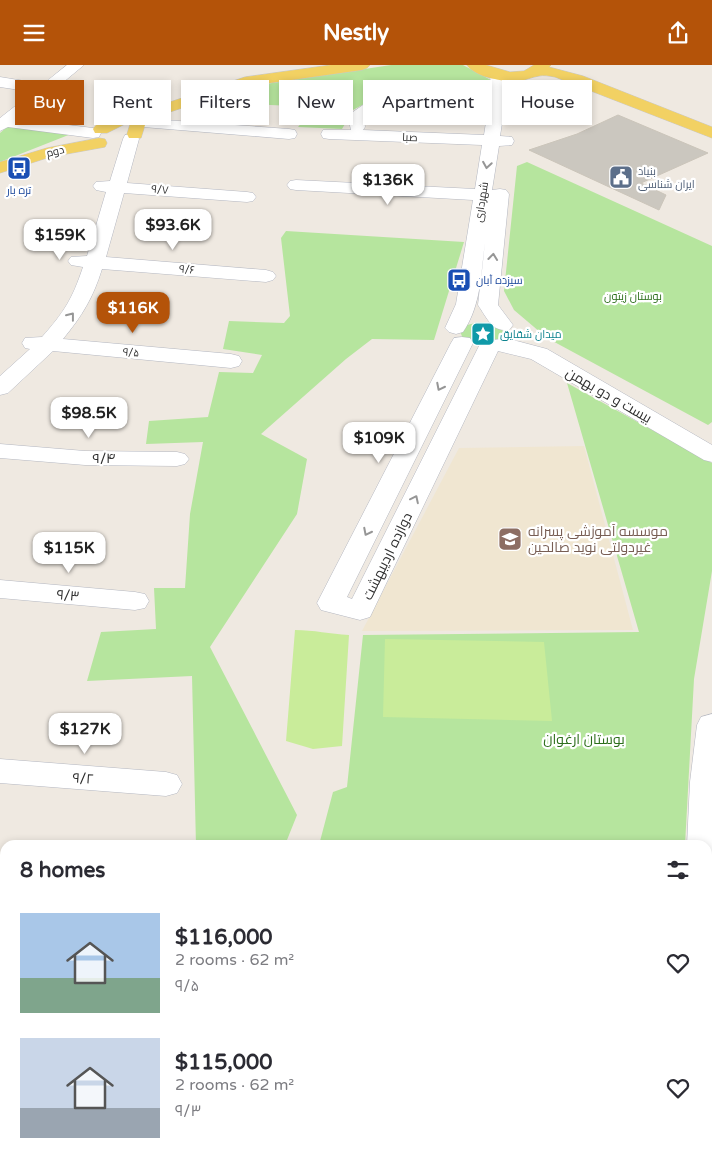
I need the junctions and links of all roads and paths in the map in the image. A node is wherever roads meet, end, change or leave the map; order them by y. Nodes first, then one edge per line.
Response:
1 (76, 65) edge
2 (325, 65) edge
3 (362, 65) edge
4 (475, 65) edge
5 (560, 65) edge
6 (539, 68) edge
7 (58, 80) edge
8 (514, 80) edge
9 (0, 82) edge
10 (502, 82) edge
11 (15, 84) edge
12 (502, 84) edge
13 (502, 112) edge
14 (15, 114) edge
15 (3, 124) edge
16 (712, 125) edge
17 (356, 127) dead end
18 (134, 132) junction
19 (712, 133) edge
20 (289, 134) dead end
21 (329, 134) dead end
22 (101, 137) junction
23 (499, 141) junction
24 (6, 166) edge
25 (296, 185) dead end
26 (110, 186) junction
27 (491, 196) junction
28 (247, 197) dead end
29 (87, 261) junction
30 (266, 276) dead end
31 (459, 336) junction
32 (500, 338) junction
33 (39, 344) junction
34 (231, 361) dead end
35 (0, 369) edge
36 (0, 388) edge
37 (712, 443) edge
38 (0, 451) edge
39 (712, 455) edge
40 (177, 459) dead end
41 (0, 589) edge
42 (135, 601) dead end
43 (712, 725) edge
44 (0, 771) edge
45 (709, 782) edge
46 (166, 784) dead end
47 (704, 840) edge
48 (494, 1160) edge
49 (541, 1160) edge

1 - 7 street
2 - 22 main road, دوم
3 - 18 main road
4 - 10 main road
5 - 16 main road
6 - 8 main road
6 - 19 main road
9 - 11 street
12 - 17 street
13 - 23 street, شهرداری
14 - 15 street
15 - 22 street
18 - 20 street
18 - 22 main road
18 - 26 street
21 - 23 street, صبا
22 - 24 main road, دوم
22 - 26 street
23 - 27 street, شهرداری
25 - 27 street
26 - 28 street, ۹/۷
26 - 29 street
27 - 31 street, شهرداری
32 -> 27 street, شهرداری
29 - 30 street, ۹/۶
29 - 33 street
31 - 32 street
31 - 32 street
31 -> 32 street, دوازده اردیبهشت
32 - 37 street, بیست و دو بهمن
32 - 39 street, بیست و دو بهمن
33 - 34 street, ۹/۵
33 - 35 street
33 - 36 street
38 - 40 street, ۹/۴
41 - 42 street, ۹/۳
43 - 45 street
44 - 46 street, ۹/۲
45 - 47 street
48 - 49 street

